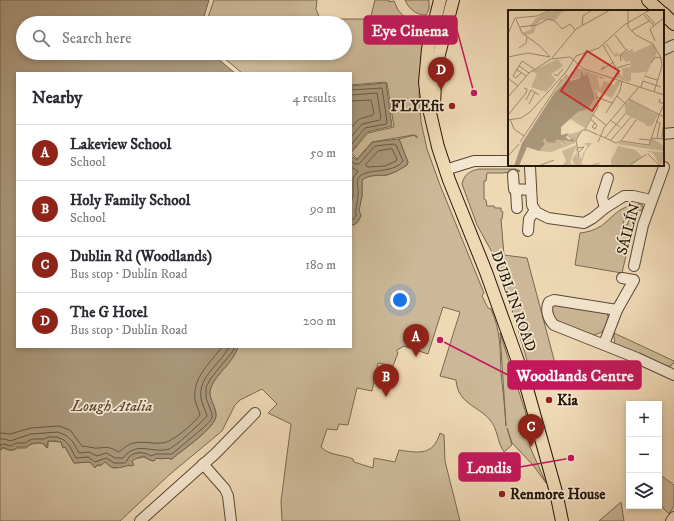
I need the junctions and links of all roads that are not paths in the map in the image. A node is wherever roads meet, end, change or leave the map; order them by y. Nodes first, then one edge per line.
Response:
1 (440, 0) edge
2 (453, 0) edge
3 (648, 0) edge
4 (659, 10) edge
5 (664, 15) edge
6 (674, 24) edge
7 (432, 119) junction
8 (674, 133) edge
9 (664, 134) edge
10 (508, 161) edge
11 (531, 166) edge
12 (664, 167) edge
13 (445, 170) junction
14 (513, 175) dead end
15 (608, 178) dead end
16 (516, 190) junction
17 (531, 190) junction
18 (651, 200) junction
19 (516, 208) dead end
20 (605, 208) junction
21 (535, 210) junction
22 (528, 231) dead end
23 (635, 266) dead end
24 (622, 278) dead end
25 (617, 310) junction
26 (604, 344) junction
27 (674, 375) edge
28 (255, 413) dead end
29 (204, 464) junction
30 (674, 517) edge
31 (140, 521) edge
32 (231, 521) edge
33 (562, 521) edge
34 (671, 521) edge

1 - 7 main road, DUBLIN ROAD
2 - 7 main road, DUBLIN ROAD
3 - 4 main road
5 - 6 main road
7 - 13 main road, DUBLIN ROAD
8 - 9 street
10 - 13 street
11 - 17 street
12 - 18 street, SÁILÍN
13 - 33 main road, DUBLIN ROAD
14 - 16 street
15 - 20 street, SÁILÍN
16 - 17 street
16 - 19 street
17 - 21 street
18 - 20 street, SÁILÍN
18 - 23 street, SÁILÍN
20 - 21 street, SÁILÍN
21 - 22 street
24 - 25 street
25 - 26 street
25 - 26 street
26 - 27 street
28 - 29 street
29 - 31 street
29 - 32 street
30 - 34 street

